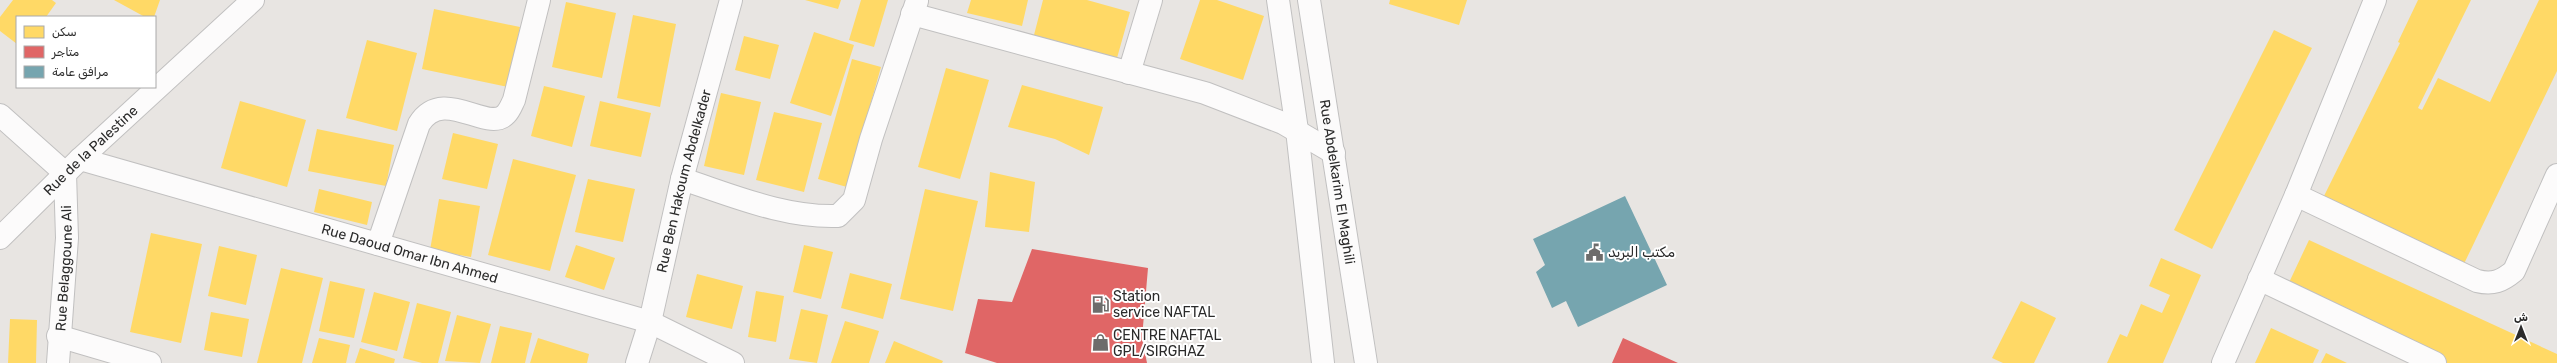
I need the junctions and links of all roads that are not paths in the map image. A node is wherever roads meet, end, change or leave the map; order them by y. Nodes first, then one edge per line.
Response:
1 (253, 0) edge
2 (539, 0) edge
3 (731, 0) edge
4 (1150, 0) edge
5 (1278, 0) edge
6 (1309, 0) edge
7 (2375, 0) edge
8 (915, 7) edge
9 (1129, 73) junction
10 (0, 115) edge
11 (1297, 130) junction
12 (1334, 153) junction
13 (73, 166) junction
14 (2557, 175) edge
15 (682, 179) junction
16 (2296, 195) junction
17 (0, 238) edge
18 (378, 244) junction
19 (2259, 279) junction
20 (650, 322) junction
21 (58, 336) junction
22 (58, 363) edge
23 (150, 363) edge
24 (638, 363) edge
25 (733, 363) edge
26 (1323, 363) edge
27 (1366, 363) edge
28 (2223, 363) edge
29 (2435, 363) edge

1 - 13 street, Rue de la Palestine
2 - 18 street
3 - 15 street, Rue Ben Hakoum Abdelkader
4 - 9 street
5 - 11 street
6 - 12 street, Rue Abdelkarim El Maghili
7 - 16 street
8 - 9 street
8 - 15 street
9 - 11 street
10 - 13 street
11 - 12 street
11 - 26 street
12 - 27 street, Rue Abdelkarim El Maghili
13 - 17 street, Rue de la Palestine
13 - 18 street, Rue Daoud Omar Ibn Ahmed
13 - 21 street, Rue Belaggoune Ali
14 - 16 street
15 - 20 street, Rue Ben Hakoum Abdelkader
16 - 19 street
18 - 20 street, Rue Daoud Omar Ibn Ahmed
19 - 28 street
19 - 29 street
20 - 24 street, Rue Ben Hakoum Abdelkader
20 - 25 street, Rue Daoud Omar Ibn Ahmed
21 - 22 street, Rue Belaggoune Ali
21 - 23 street

